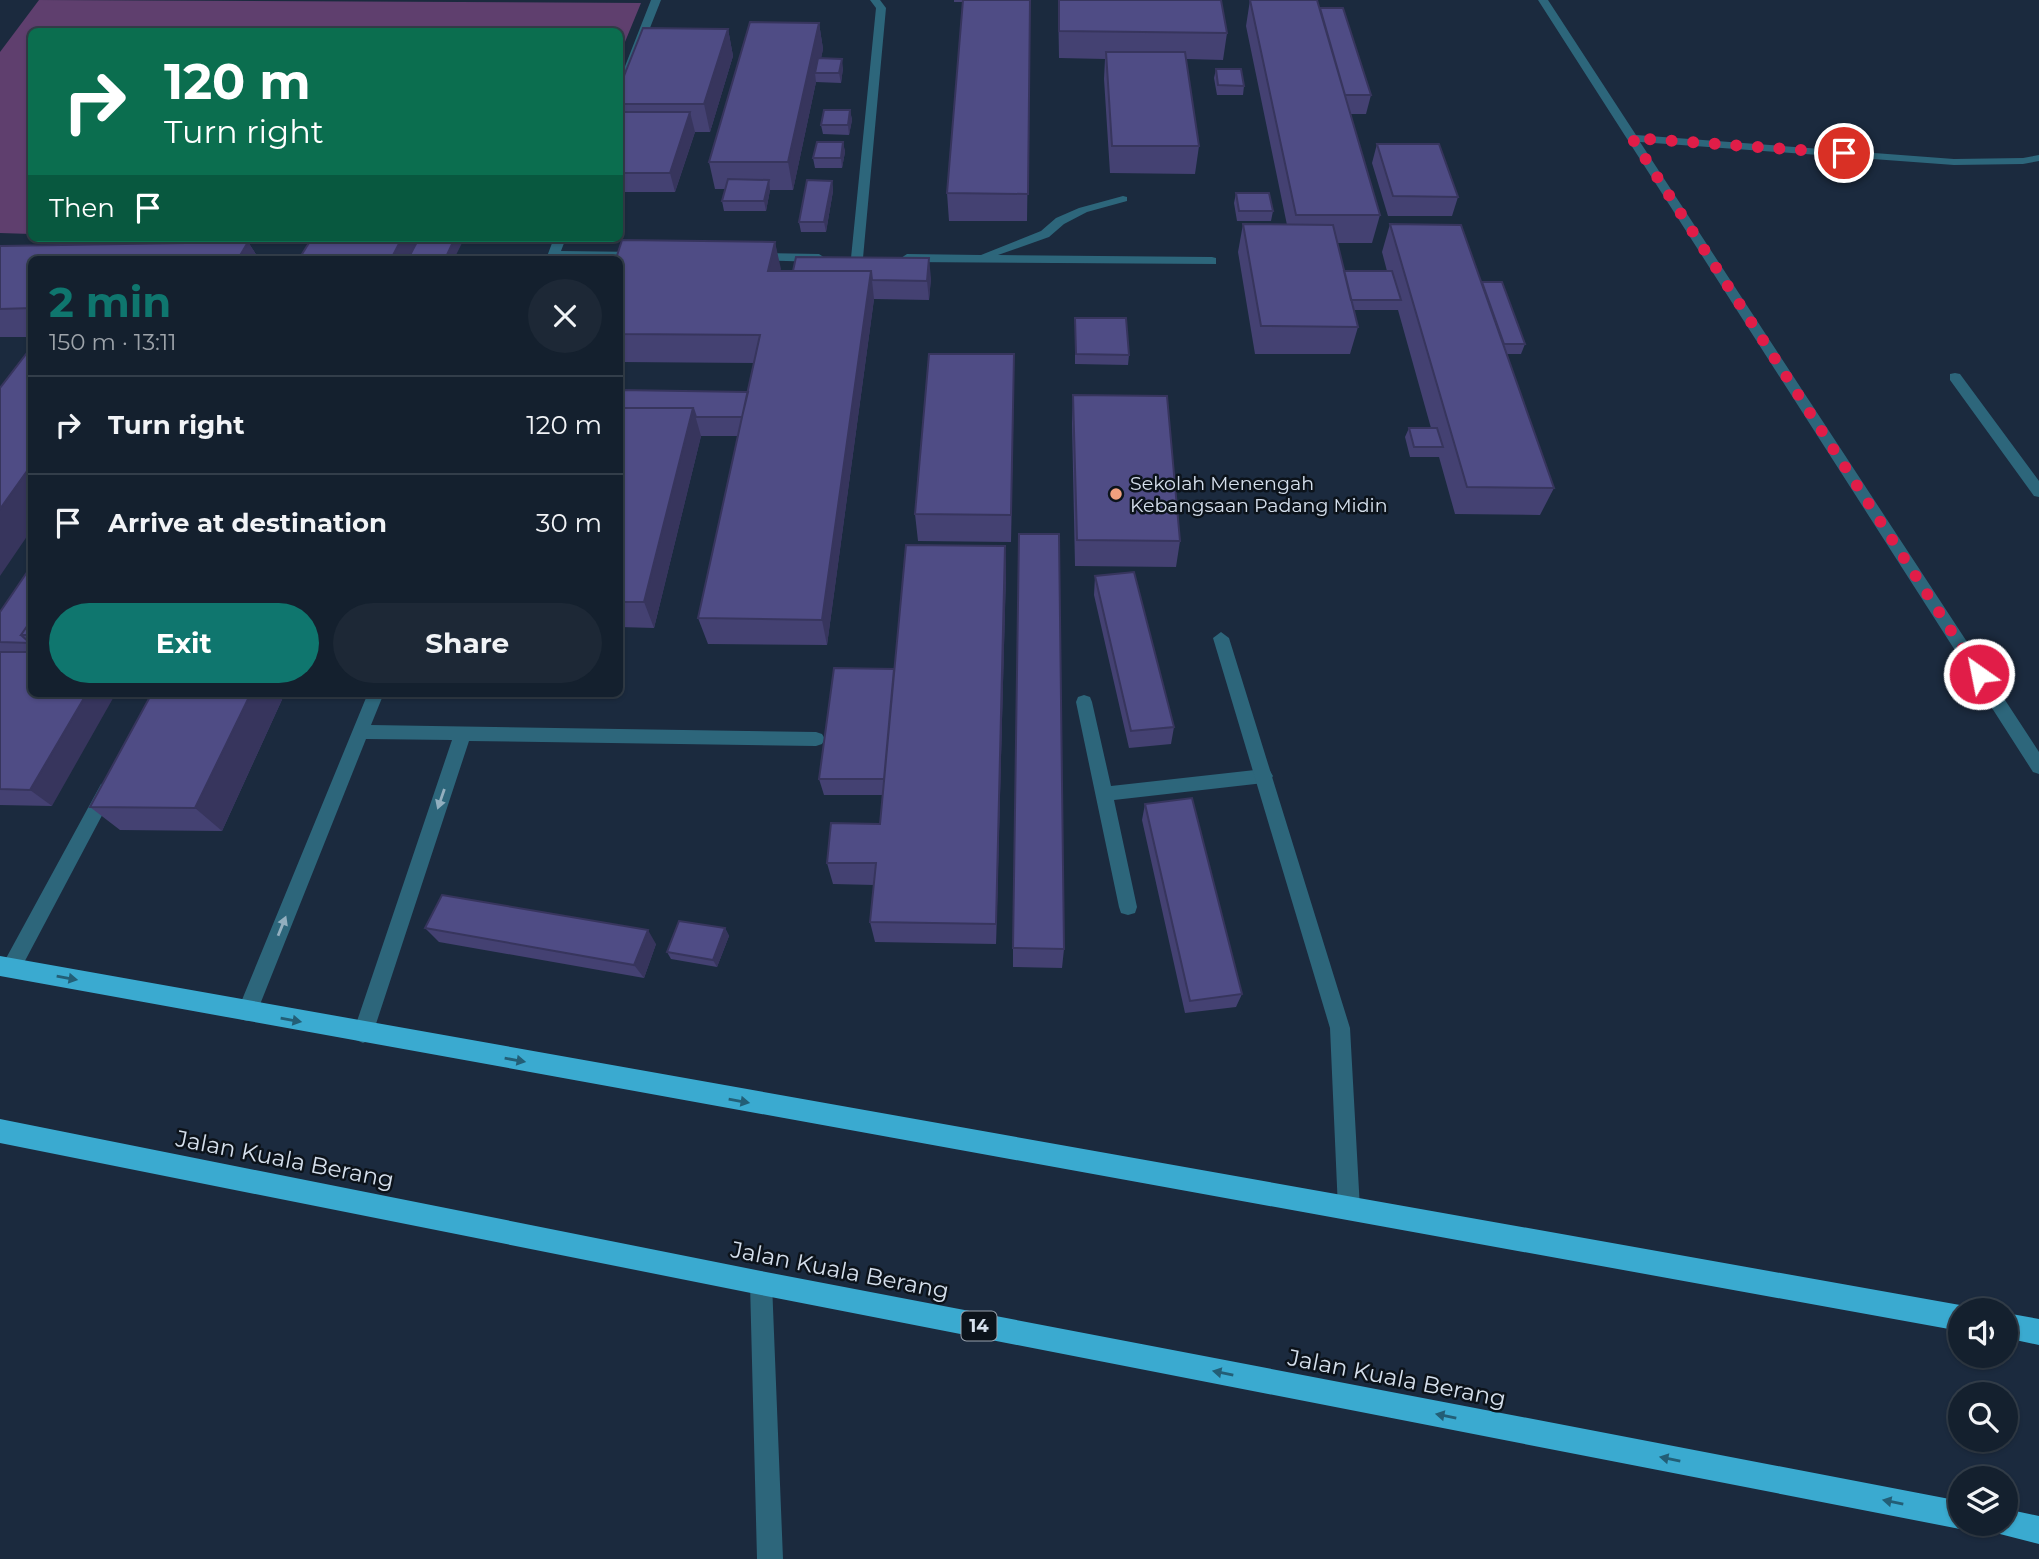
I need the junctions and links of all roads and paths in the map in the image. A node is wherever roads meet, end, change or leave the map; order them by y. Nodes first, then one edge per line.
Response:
1 (656, 0) edge
2 (875, 0) edge
3 (1543, 0) edge
4 (623, 83) edge
5 (1632, 138) junction
6 (2039, 158) edge
7 (1123, 199) dead end
8 (623, 256) edge
9 (650, 256) edge
10 (746, 257) edge
11 (829, 258) edge
12 (843, 258) edge
13 (896, 258) edge
14 (974, 259) junction
15 (1212, 261) dead end
16 (1955, 377) dead end
17 (2039, 492) edge
18 (1221, 638) dead end
19 (374, 697) edge
20 (1084, 702) dead end
21 (361, 732) junction
22 (463, 734) junction
23 (816, 739) dead end
24 (2039, 767) edge
25 (115, 774) edge
26 (1264, 776) junction
27 (1104, 794) junction
28 (1128, 907) dead end
29 (5, 967) edge
30 (247, 1012) junction
31 (363, 1032) junction
32 (0, 1131) edge
33 (1349, 1209) junction
34 (761, 1283) junction
35 (1948, 1316) edge
36 (2018, 1328) edge
37 (2039, 1332) edge
38 (1948, 1513) edge
39 (2018, 1526) edge
40 (2039, 1530) edge
41 (769, 1559) edge

1 - 4 street
2 - 12 street
3 - 5 street
5 - 6 street
5 - 24 street
7 - 14 street
8 - 9 street
10 - 11 street
13 - 14 street
14 - 15 street
16 - 17 street
18 - 26 street
19 - 21 street
20 - 27 street
21 - 22 street
30 -> 21 street
22 - 23 street
22 -> 31 street
25 - 29 street
26 - 27 street
26 - 33 street
27 - 28 street
29 -> 30 highway
30 -> 31 highway
31 -> 33 highway
32 - 34 highway, Jalan Kuala Berang / 14
33 - 35 highway
38 -> 34 highway, Jalan Kuala Berang / 14
34 - 41 street
36 - 37 highway
39 - 40 highway

